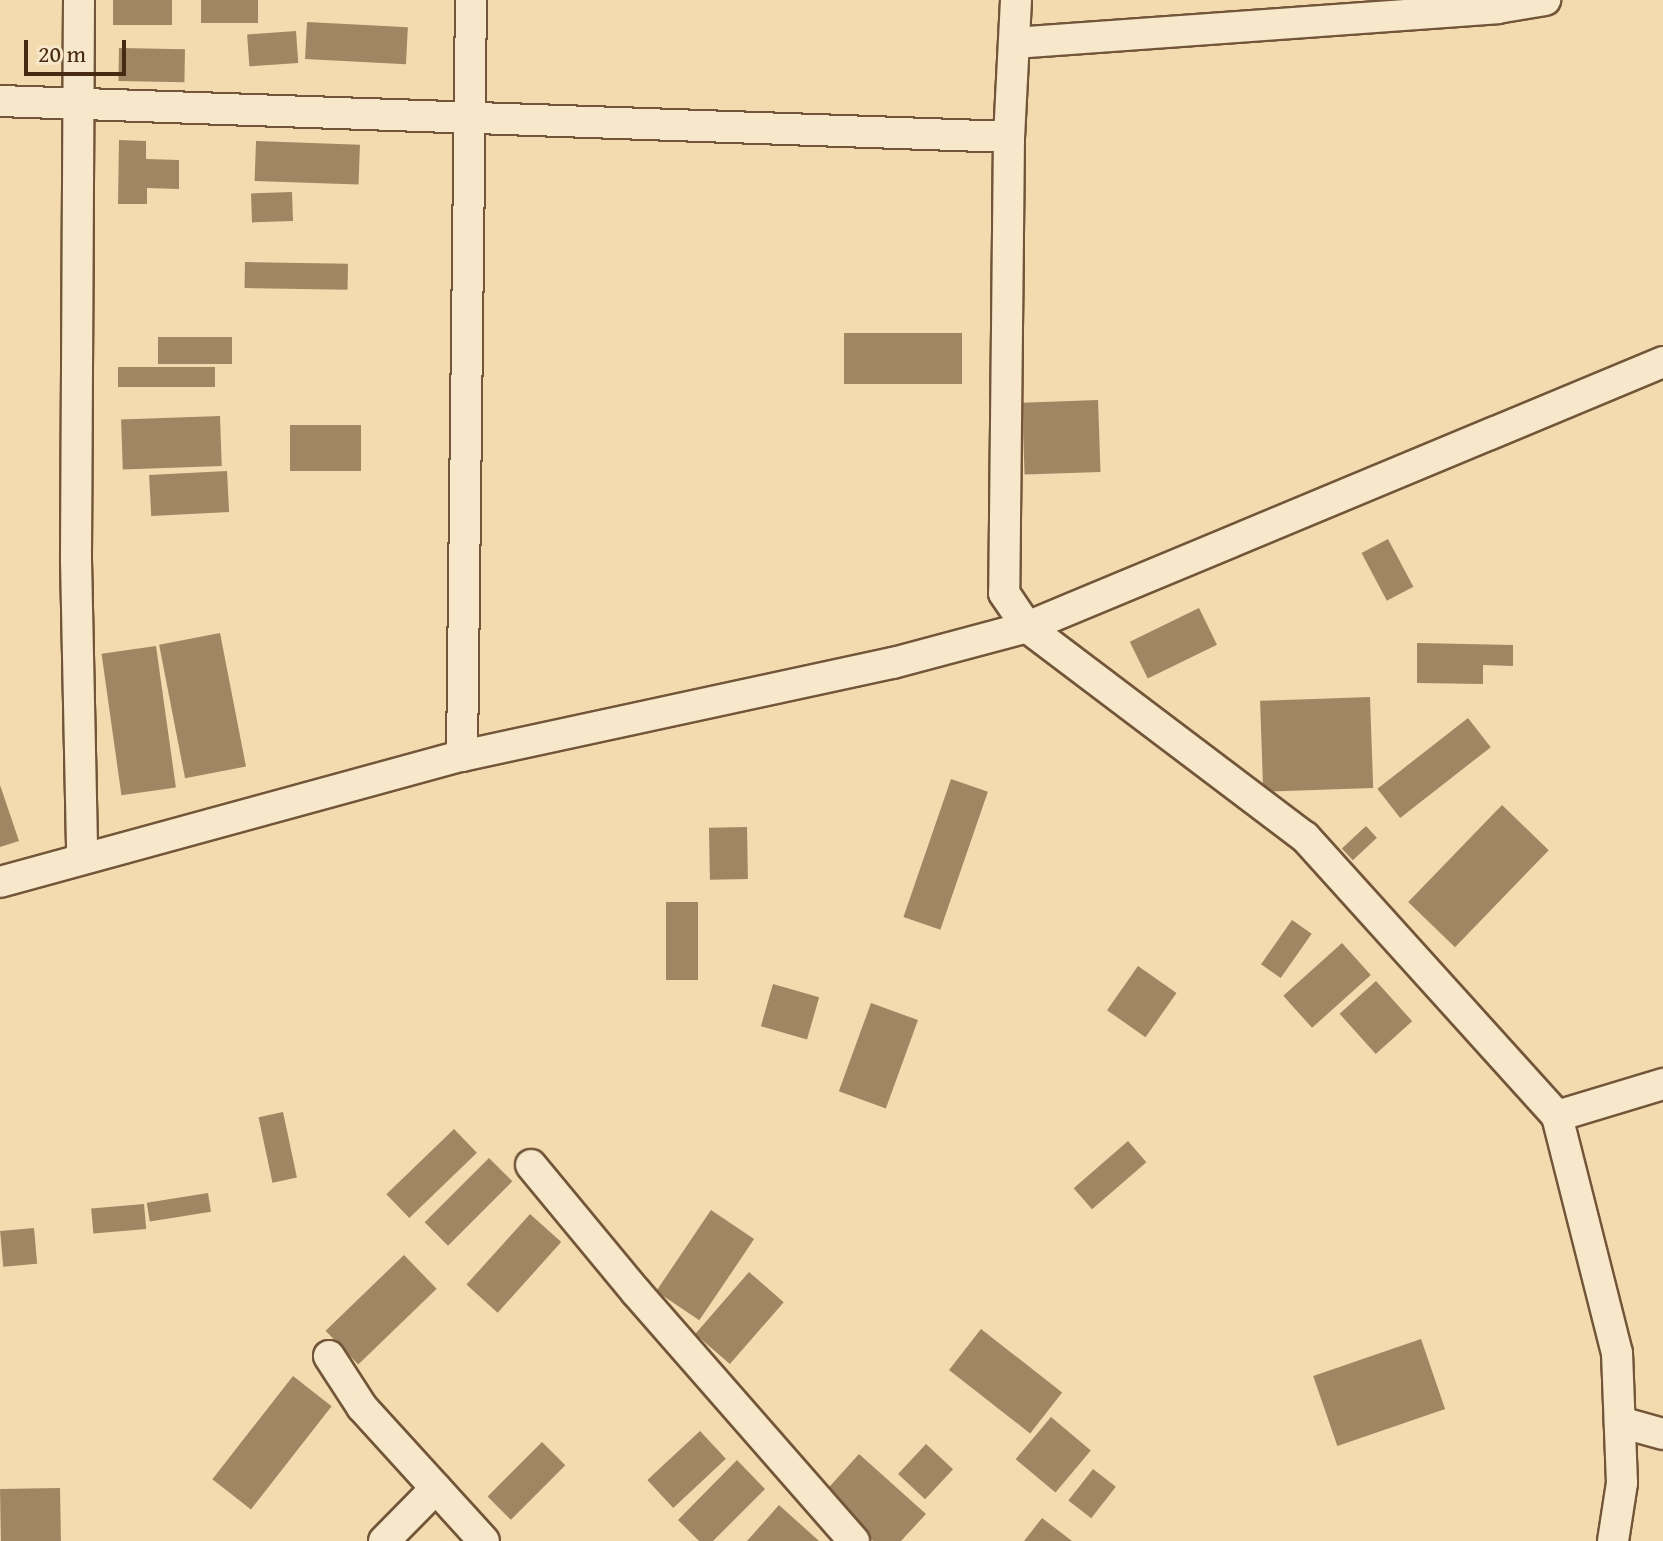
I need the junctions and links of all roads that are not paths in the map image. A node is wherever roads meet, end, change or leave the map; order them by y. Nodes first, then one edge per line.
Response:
1 (79, 0) edge
2 (471, 0) edge
3 (1016, 0) edge
4 (1545, 0) edge
5 (1014, 43) junction
6 (0, 101) edge
7 (79, 105) junction
8 (467, 116) junction
9 (1009, 137) junction
10 (1663, 362) edge
11 (1027, 627) junction
12 (462, 756) junction
13 (82, 858) junction
14 (0, 882) edge
15 (1663, 1084) edge
16 (1557, 1116) junction
17 (531, 1165) dead end
18 (329, 1356) dead end
19 (1620, 1422) junction
20 (1663, 1434) edge
21 (436, 1488) junction
22 (384, 1541) edge
23 (484, 1541) edge
24 (854, 1541) edge
25 (1613, 1541) edge

1 - 7 street
2 - 8 street
3 - 5 street
4 - 5 street
5 - 9 street
6 - 7 street
7 - 8 street
7 - 13 street
8 - 9 street
8 - 12 street
9 - 11 street
10 - 11 street
11 - 12 street
11 - 16 street
12 - 13 street
13 - 14 street
15 - 16 street
16 - 19 street
17 - 24 street
18 - 21 street
19 - 20 street
19 - 25 street
21 - 22 street
21 - 23 street

